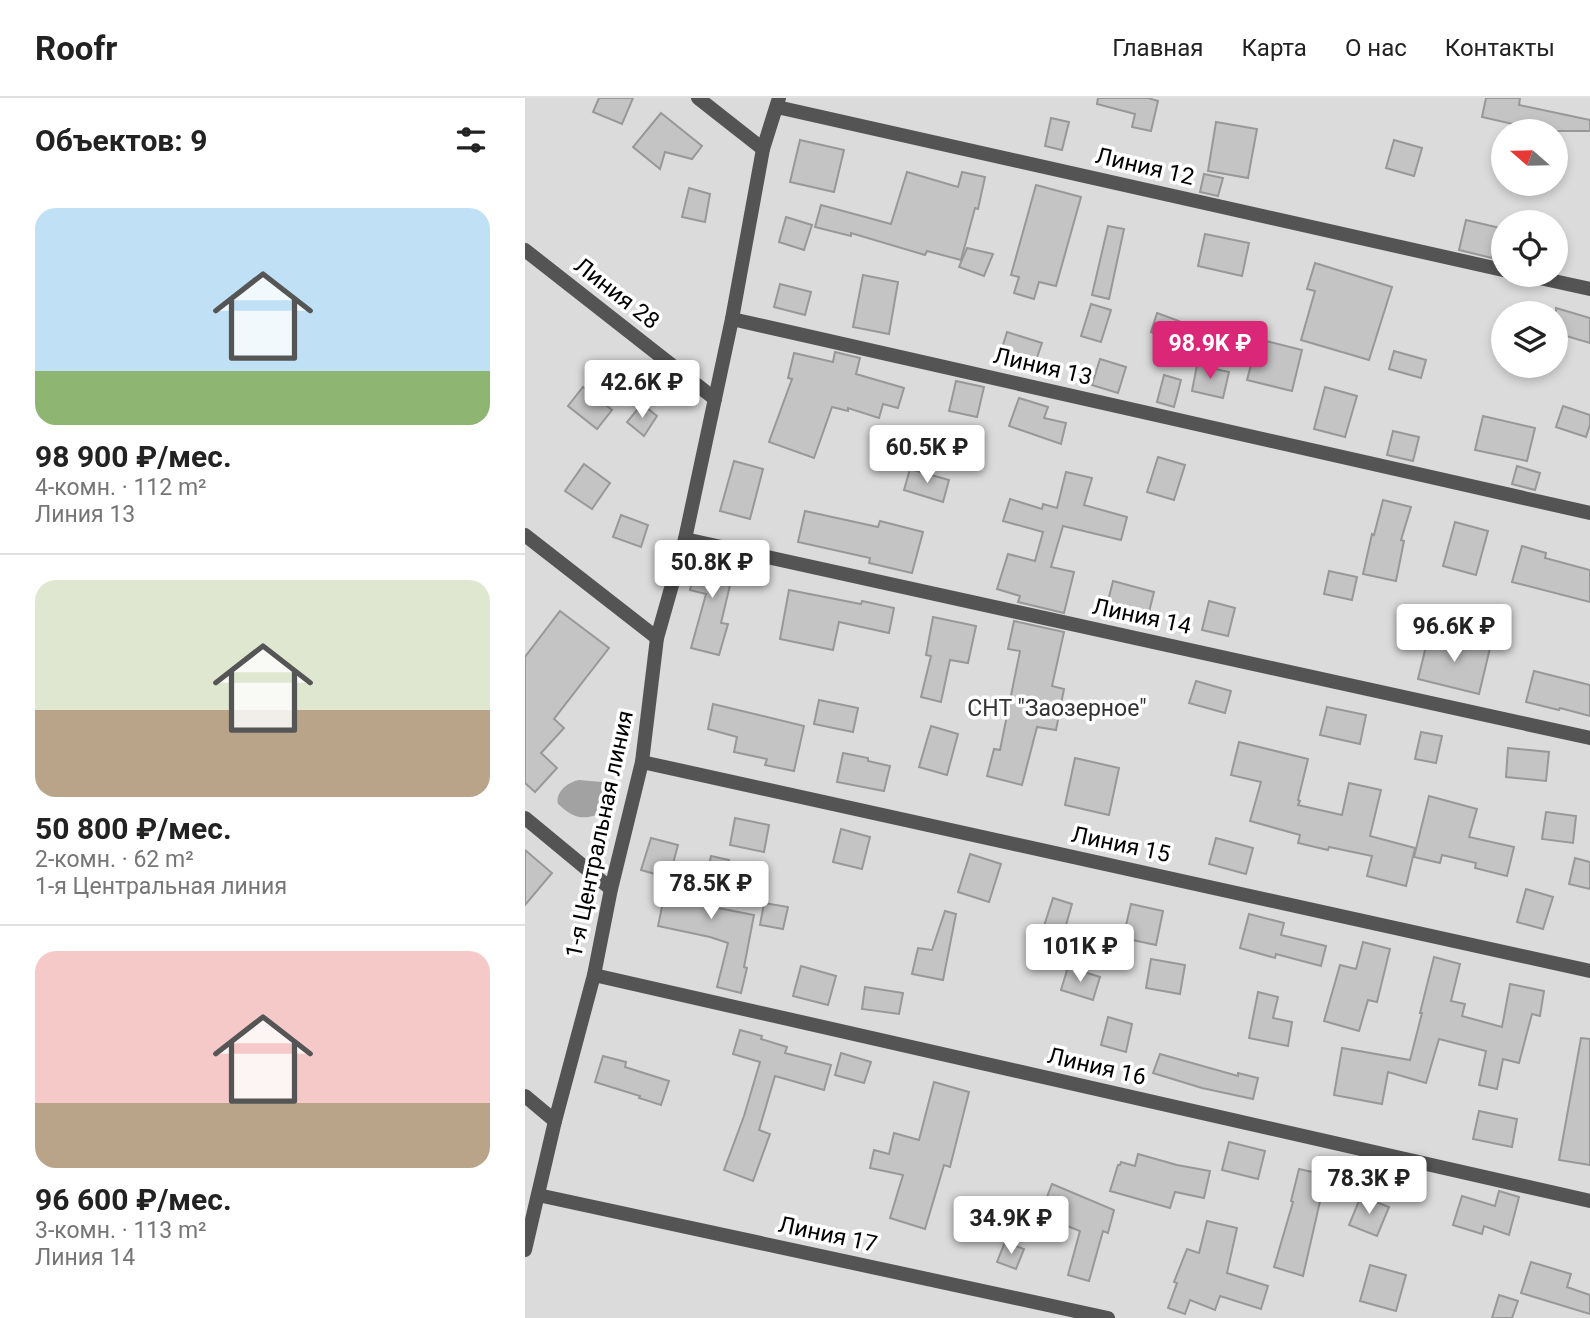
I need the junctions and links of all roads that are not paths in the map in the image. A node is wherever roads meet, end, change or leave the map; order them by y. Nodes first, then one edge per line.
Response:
1 (698, 98) edge
2 (778, 103) edge
3 (762, 149) junction
4 (525, 250) edge
5 (1491, 267) edge
6 (1568, 284) edge
7 (1590, 289) edge
8 (732, 319) junction
9 (715, 399) junction
10 (1590, 513) edge
11 (525, 535) edge
12 (685, 539) junction
13 (657, 638) junction
14 (1590, 738) edge
15 (642, 762) junction
16 (525, 818) edge
17 (611, 889) junction
18 (1590, 971) edge
19 (594, 975) junction
20 (525, 1096) edge
21 (555, 1121) junction
22 (538, 1195) junction
23 (1590, 1201) edge
24 (525, 1250) edge
25 (1108, 1318) edge

1 - 3 street
2 - 3 street, 1-я Центральная линия
2 - 5 street, Линия 12
3 - 8 street, 1-я Центральная линия
4 - 9 street, Линия 28
6 - 7 street
8 - 9 street, 1-я Центральная линия
8 - 10 street, Линия 13
9 - 12 street, 1-я Центральная линия
11 - 13 street
12 - 13 street, 1-я Центральная линия
12 - 14 street, Линия 14
13 - 15 street, 1-я Центральная линия
15 - 17 street, 1-я Центральная линия
15 - 18 street, Линия 15
16 - 17 street
17 - 19 street, 1-я Центральная линия
19 - 21 street, 1-я Центральная линия
19 - 23 street, Линия 16
20 - 21 street
21 - 22 street, 1-я Центральная линия
22 - 24 street, 1-я Центральная линия
22 - 25 street, Линия 17

